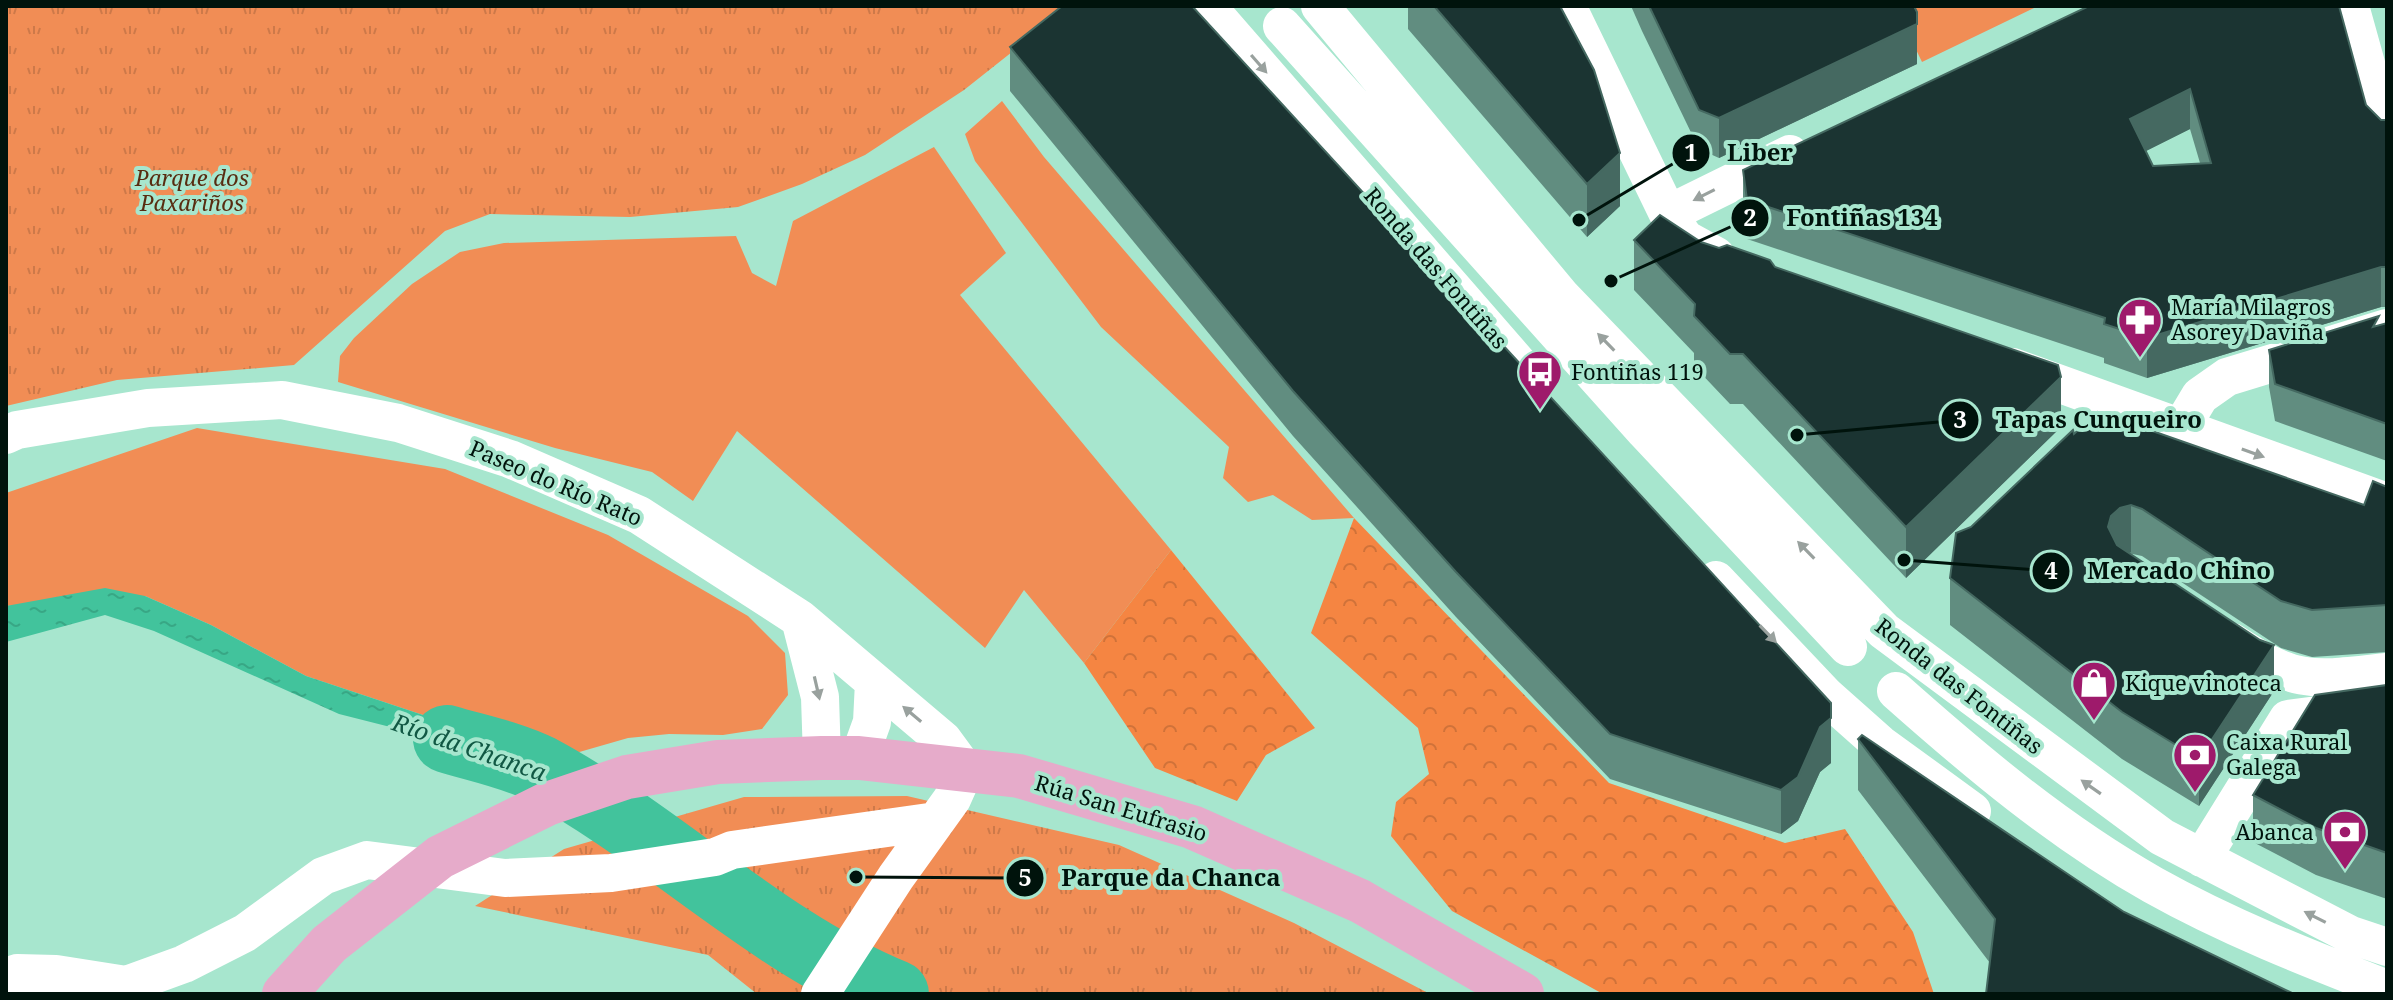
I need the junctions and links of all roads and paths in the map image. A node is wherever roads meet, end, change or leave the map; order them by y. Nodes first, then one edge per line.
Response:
1 (1207, 6) edge
2 (1320, 6) edge
3 (1567, 6) edge
4 (2350, 6) edge
5 (1281, 16) edge
6 (1233, 34) junction
7 (2387, 139) edge
8 (1815, 142) edge
9 (1668, 214) junction
10 (1748, 270) edge
11 (2387, 328) edge
12 (1984, 356) edge
13 (1559, 410) edge
14 (2182, 426) junction
15 (6, 435) edge
16 (2387, 502) edge
17 (1695, 557) edge
18 (800, 619) junction
19 (2207, 626) edge
20 (1884, 631) junction
21 (1848, 647) dead end
22 (2387, 672) edge
23 (874, 682) junction
24 (1896, 691) dead end
25 (1826, 696) junction
26 (2387, 706) edge
27 (840, 758) junction
28 (965, 770) junction
29 (936, 821) junction
30 (1995, 828) edge
31 (2202, 858) junction
32 (2387, 947) edge
33 (6, 977) edge
34 (297, 989) edge
35 (2387, 989) edge
36 (820, 994) edge
37 (1522, 994) edge

1 - 6 street, Ronda das Fontiñas
20 -> 2 street, Ronda das Fontiñas
3 - 9 street
4 - 7 street
5 - 6 street
5 - 21 street
6 -> 13 street, Ronda das Fontiñas
8 -> 9 street
9 - 10 street
11 - 14 street
12 - 14 street
14 -> 16 street
15 - 18 street, Paseo do Río Rato
17 -> 25 street
18 - 23 street, Paseo do Río Rato
18 -> 27 street
19 - 22 street
20 - 25 street
31 -> 20 street, Ronda das Fontiñas
23 - 27 street
28 -> 23 street, Paseo do Río Rato
24 - 35 street
25 - 30 street
26 - 31 street
27 - 28 main road, Rúa San Eufrasio
27 - 34 main road, Rúa San Eufrasio
28 - 29 street
28 - 37 main road, Rúa San Eufrasio
29 - 33 street
29 - 36 street
32 -> 31 street, Ronda das Fontiñas

